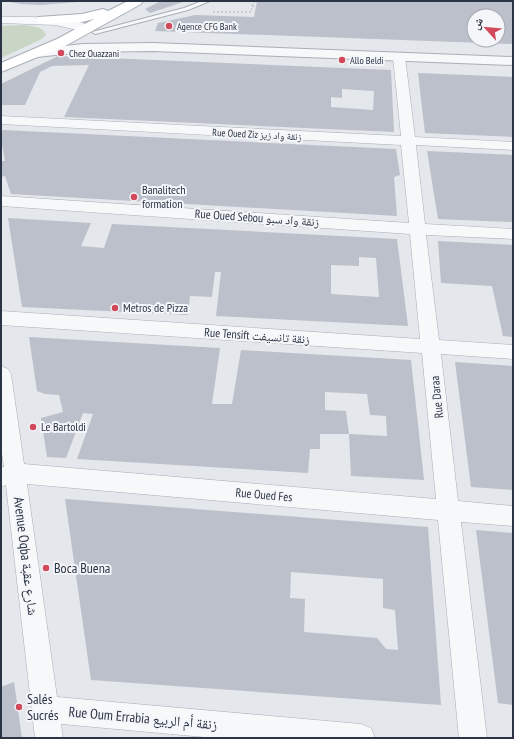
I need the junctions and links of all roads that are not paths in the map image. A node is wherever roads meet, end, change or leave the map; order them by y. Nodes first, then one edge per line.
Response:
1 (137, 1) edge
2 (207, 1) edge
3 (1, 20) edge
4 (43, 20) junction
5 (91, 31) junction
6 (154, 47) junction
7 (36, 53) junction
8 (399, 57) junction
9 (513, 61) edge
10 (1, 68) edge
11 (1, 120) edge
12 (408, 142) junction
13 (513, 146) edge
14 (1, 201) edge
15 (418, 229) junction
16 (513, 234) edge
17 (1, 318) edge
18 (431, 347) junction
19 (513, 352) edge
20 (1, 374) edge
21 (8, 475) edge
22 (449, 511) junction
23 (513, 516) edge
24 (45, 709) junction
25 (49, 738) edge
26 (361, 738) edge
27 (473, 738) edge

1 - 4 main road
1 - 5 main road
2 - 5 lane
3 - 4 street
4 - 5 street
4 - 7 main road
5 - 6 street
5 - 7 main road
6 - 7 street
6 - 8 street
7 - 10 main road
8 - 9 street
8 - 12 street, Rue Daraa
11 - 12 street, Rue Oued Ziz زنقة واد زيز
12 - 13 street, Rue Oued Ziz زنقة واد زيز
12 - 15 street, Rue Daraa
14 - 15 street, Rue Oued Sebou زنقة واد سبو
15 - 16 street, Rue Oued Sebou زنقة واد سبو
15 - 18 street, Rue Daraa
17 - 18 street, Rue Tensift زنقة تانسيفت
18 - 19 street, Rue Tensift زنقة تانسيفت
18 - 22 street, Rue Daraa
20 - 21 street, Avenue Oqba شارع عقبة
21 - 22 street, Rue Oued Fes
21 - 24 street, Avenue Oqba شارع عقبة
22 - 23 street, Rue Oued Fes
22 - 27 street, Rue Daraa
24 - 25 street, Avenue Oqba شارع عقبة
24 - 26 street, Rue Oum Errabia زنقة أم الربيع

